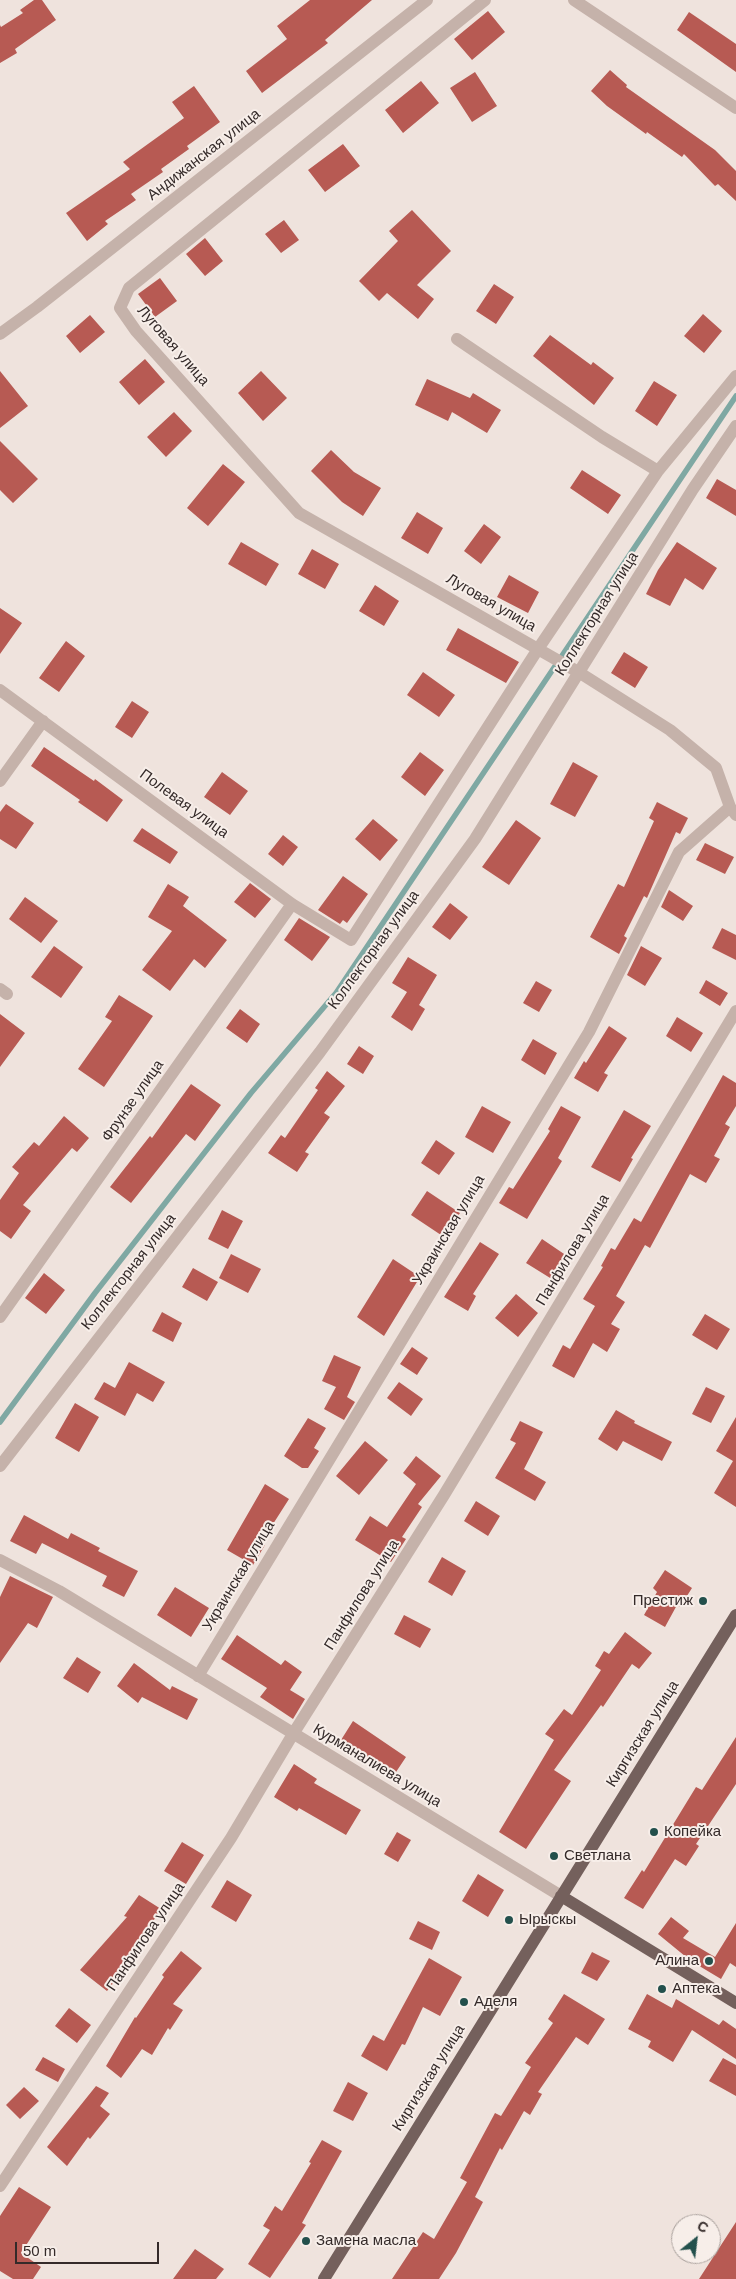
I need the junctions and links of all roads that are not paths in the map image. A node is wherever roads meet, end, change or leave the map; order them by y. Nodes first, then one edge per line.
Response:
1 (426, 0) edge
2 (485, 0) edge
3 (574, 0) edge
4 (736, 108) edge
5 (0, 334) edge
6 (456, 339) dead end
7 (736, 376) edge
8 (736, 426) edge
9 (658, 471) junction
10 (538, 649) junction
11 (580, 673) junction
12 (0, 690) edge
13 (43, 721) junction
14 (0, 781) edge
15 (733, 811) edge
16 (292, 904) junction
17 (350, 940) joint
18 (736, 1011) edge
19 (0, 1316) edge
20 (0, 1466) edge
21 (0, 1560) edge
22 (736, 1615) edge
23 (198, 1676) junction
24 (293, 1734) junction
25 (561, 1896) junction
26 (736, 2003) edge
27 (0, 2186) edge
28 (324, 2279) edge

1 - 5 street, Андижанская улица
2 - 10 street, Луговая улица
3 - 4 street
6 - 9 street
7 - 9 street, Коллекторная улица
8 - 11 street, Коллекторная улица
9 - 10 street, Коллекторная улица
10 - 11 street
10 - 17 street, Коллекторная улица
11 - 15 street
11 - 20 street, Коллекторная улица
12 - 13 street, Полевая улица
13 - 14 street
13 - 16 street, Полевая улица
15 - 23 street, Украинская улица
16 - 17 street, Полевая улица
16 - 19 street, Фрунзе улица
18 - 24 street, Панфилова улица
21 - 23 street, Курманалиева улица
22 - 25 main road, Киргизская улица
23 - 24 street, Курманалиева улица
24 - 25 street, Курманалиева улица
24 - 27 street, Панфилова улица
25 - 26 main road, Курманалиева улица
25 - 28 main road, Киргизская улица

